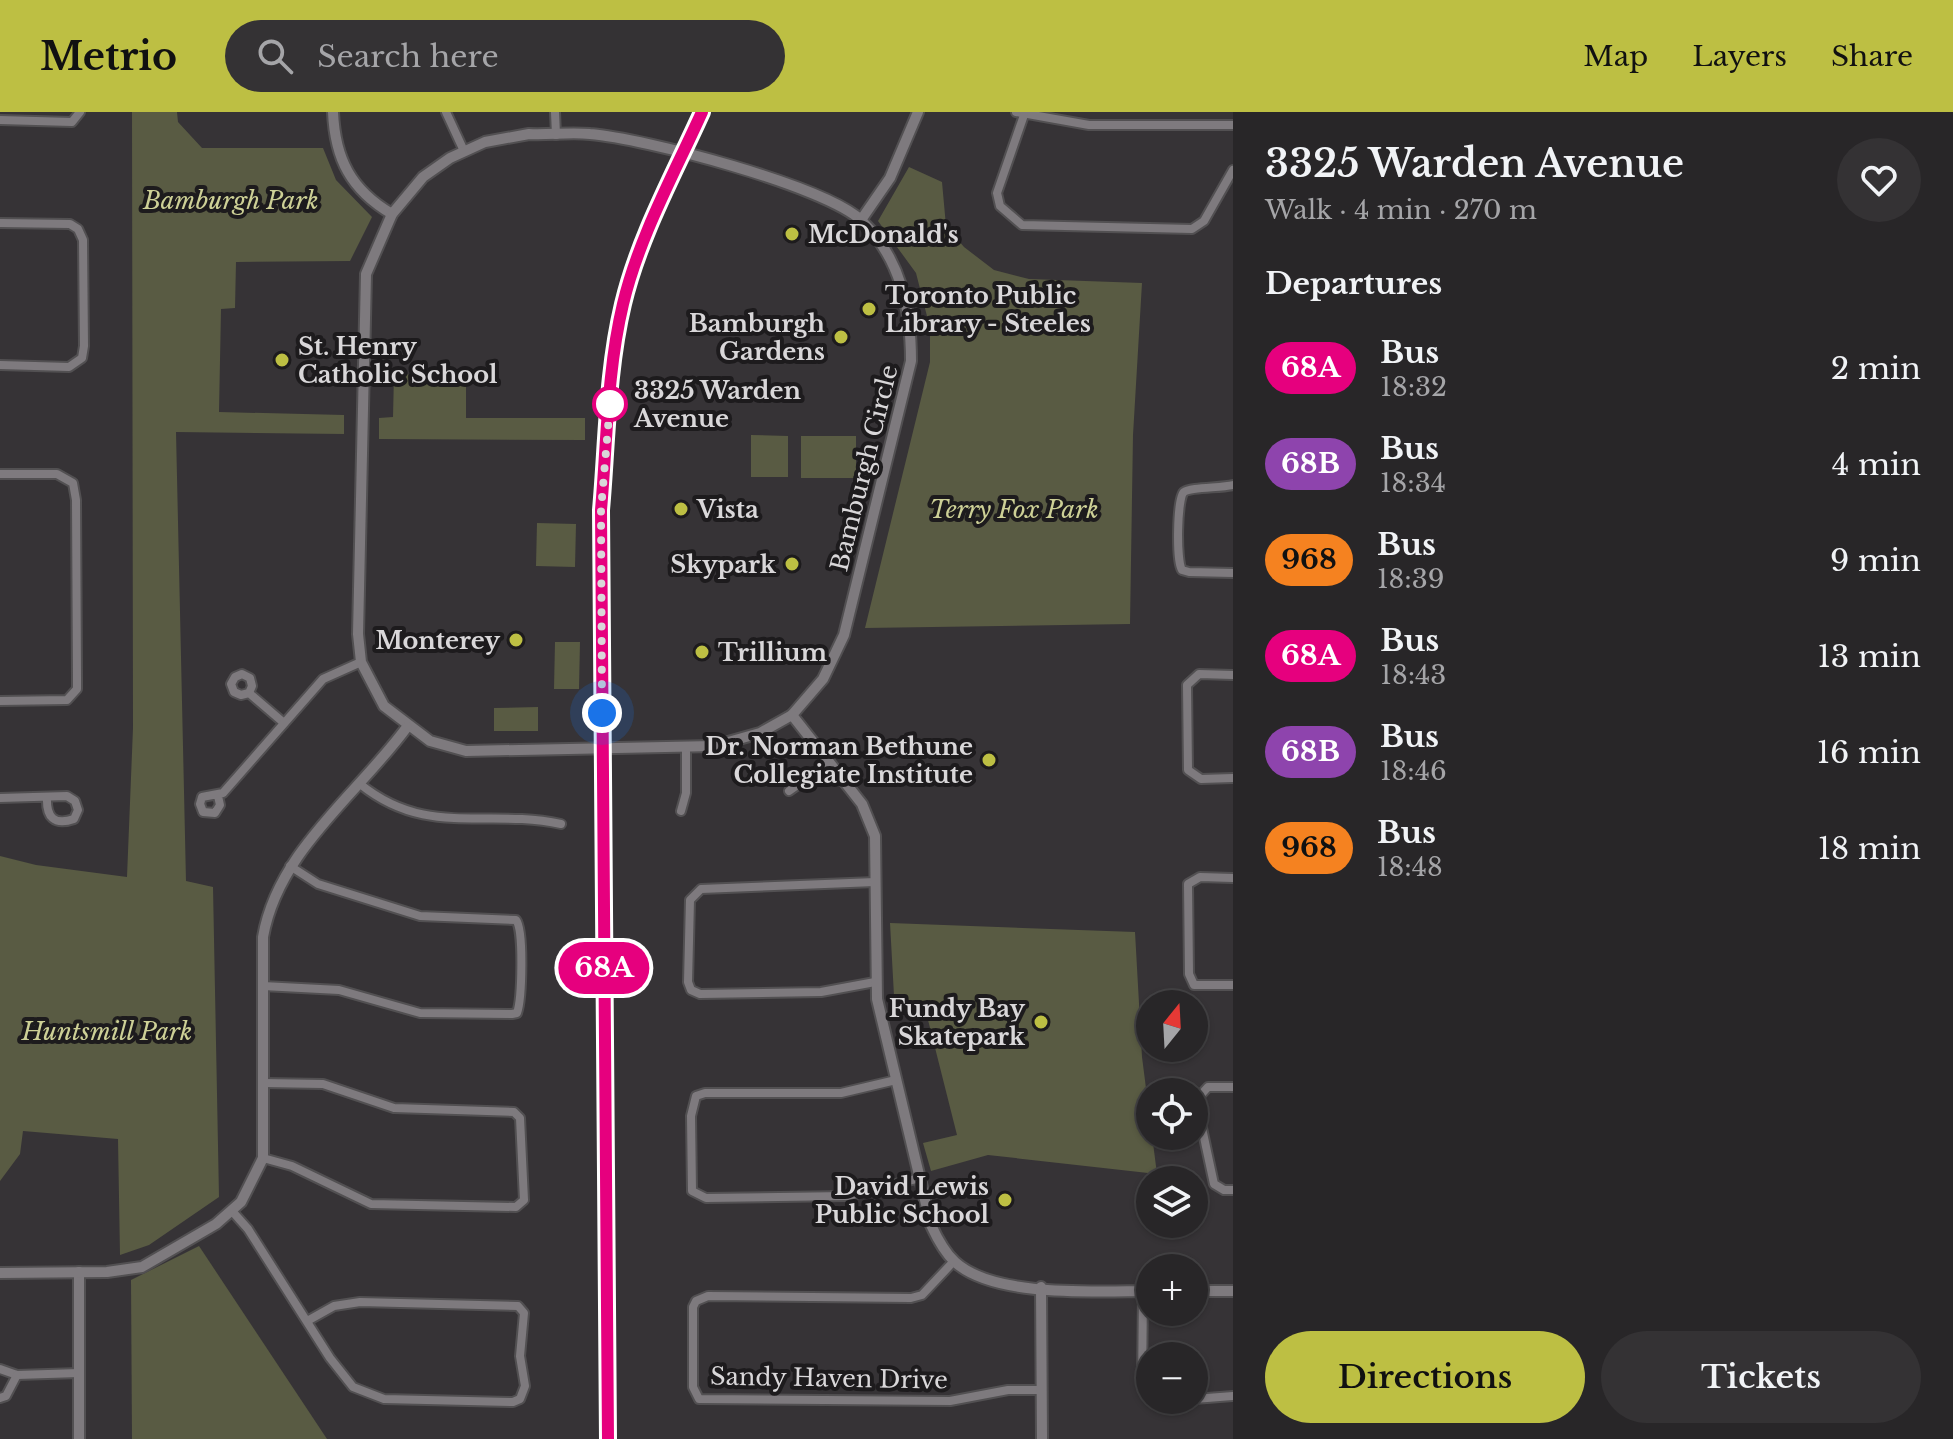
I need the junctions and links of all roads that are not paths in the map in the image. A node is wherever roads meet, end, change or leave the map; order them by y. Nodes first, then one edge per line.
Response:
1 (80, 112) edge
2 (333, 112) edge
3 (446, 112) edge
4 (555, 112) edge
5 (702, 112) edge
6 (918, 112) edge
7 (1020, 114) edge
8 (0, 120) edge
9 (1233, 125) edge
10 (556, 135) junction
11 (464, 151) junction
12 (683, 154) junction
13 (1233, 170) edge
14 (392, 214) junction
15 (861, 220) junction
16 (0, 223) edge
17 (0, 365) edge
18 (0, 474) edge
19 (1233, 485) edge
20 (1233, 573) edge
21 (361, 662) junction
22 (1233, 675) edge
23 (249, 693) dead end
24 (0, 701) edge
25 (792, 715) junction
26 (284, 723) junction
27 (407, 727) junction
28 (602, 750) junction
29 (686, 750) junction
30 (830, 762) junction
31 (1233, 778) edge
32 (360, 784) junction
33 (789, 791) dead end
34 (218, 796) dead end
35 (47, 797) dead end
36 (0, 798) edge
37 (681, 811) dead end
38 (561, 824) dead end
39 (290, 866) junction
40 (1233, 878) edge
41 (875, 882) junction
42 (875, 982) junction
43 (1233, 985) edge
44 (263, 986) junction
45 (896, 1080) junction
46 (264, 1083) junction
47 (1233, 1087) edge
48 (263, 1158) junction
49 (920, 1178) junction
50 (1233, 1190) edge
51 (232, 1211) junction
52 (954, 1261) junction
53 (79, 1272) junction
54 (0, 1273) edge
55 (1041, 1287) junction
56 (1136, 1291) edge
57 (1208, 1291) edge
58 (1233, 1291) edge
59 (309, 1320) junction
60 (0, 1369) edge
61 (79, 1373) junction
62 (17, 1375) junction
63 (1041, 1390) junction
64 (1233, 1396) edge
65 (0, 1398) edge
66 (1208, 1398) edge
67 (79, 1439) edge
68 (608, 1439) edge
69 (1042, 1439) edge

1 - 8 street
2 - 14 street
3 - 11 street
4 - 10 street
5 - 12 main road
6 - 15 street
7 - 9 street
7 - 13 street
10 - 11 street, Bamburgh Circle
10 - 12 street, Bamburgh Circle
11 - 14 street, Bamburgh Circle
12 - 15 street, Bamburgh Circle
12 - 28 main road
14 - 21 street, Bamburgh Circle
15 - 25 street, Bamburgh Circle
16 - 17 street
18 - 24 street
19 - 20 street
21 - 26 street
21 - 27 street, Bamburgh Circle
22 - 31 street
23 - 26 street
25 - 29 street, Bamburgh Circle
25 - 30 street
26 - 34 street
27 - 28 street, Bamburgh Circle
27 - 32 street
28 - 29 street, Bamburgh Circle
28 - 68 main road
29 - 37 street
30 - 33 street
30 - 41 street
32 - 38 street
32 - 39 street
35 - 36 street
39 - 44 street
39 - 44 street
40 - 43 street
41 - 42 street
41 - 42 street
42 - 45 street
44 - 46 street
45 - 49 street
45 - 49 street
46 - 48 street
46 - 48 street
47 - 50 street
48 - 51 street
49 - 52 street
51 - 53 street
51 - 59 street
52 - 55 street
52 - 63 street, Sandy Haven Drive
53 - 54 street
53 - 61 street
55 - 56 street
55 - 63 street
57 - 58 street
59 - 59 street
60 - 62 street
61 - 62 street
61 - 67 street
62 - 65 street
63 - 69 street
64 - 66 street

